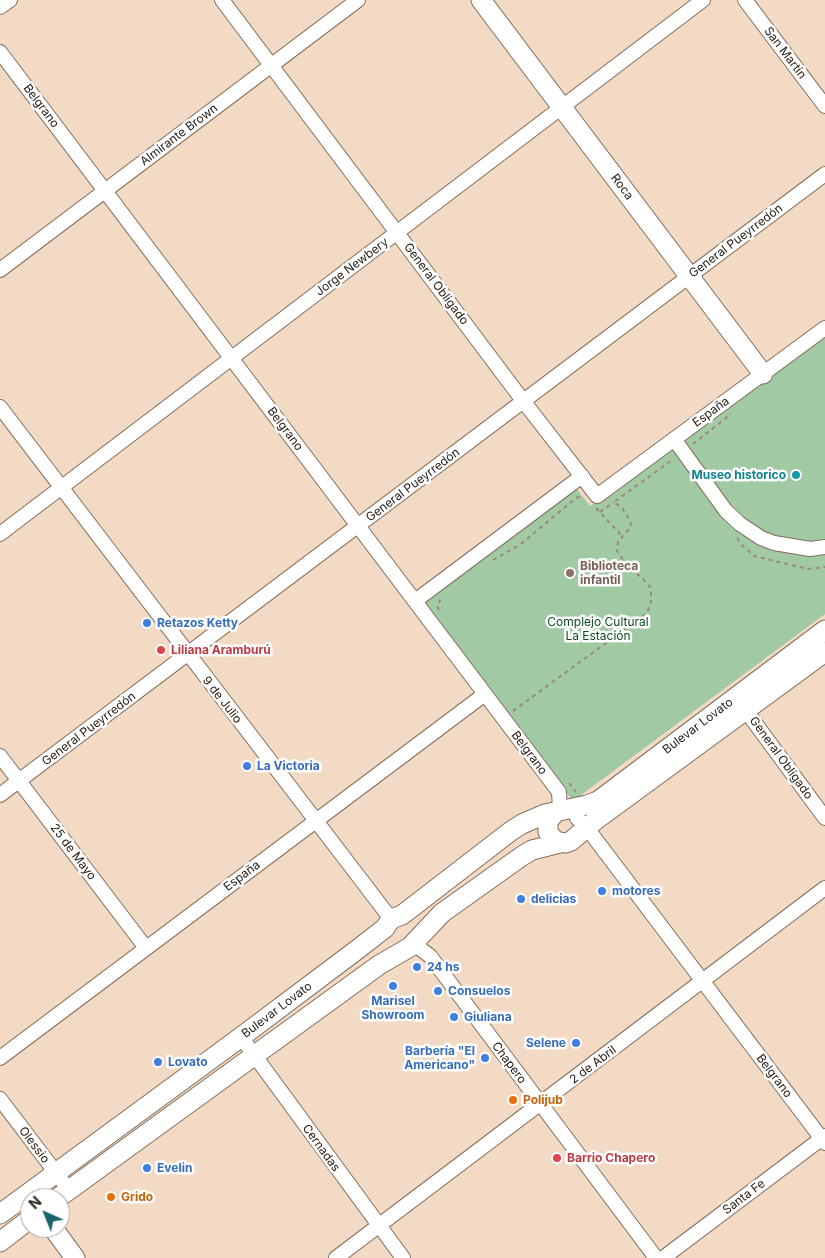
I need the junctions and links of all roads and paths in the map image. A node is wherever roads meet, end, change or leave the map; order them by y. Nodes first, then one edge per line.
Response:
1 (10, 0) edge
2 (222, 0) edge
3 (358, 0) edge
4 (482, 0) edge
5 (703, 0) edge
6 (745, 0) edge
7 (0, 7) edge
8 (0, 52) edge
9 (272, 66) junction
10 (562, 106) junction
11 (825, 106) edge
12 (825, 174) edge
13 (105, 190) junction
14 (397, 233) junction
15 (0, 270) edge
16 (689, 276) junction
17 (825, 328) edge
18 (231, 358) junction
19 (763, 374) junction
20 (524, 402) junction
21 (0, 407) edge
22 (674, 439) junction
23 (677, 460) dead end
24 (582, 476) junction
25 (61, 488) junction
26 (592, 500) junction
27 (614, 502) junction
28 (600, 512) junction
29 (358, 525) junction
30 (0, 534) edge
31 (622, 536) junction
32 (737, 538) dead end
33 (825, 547) edge
34 (492, 560) dead end
35 (825, 567) edge
36 (443, 596) dead end
37 (415, 601) junction
38 (440, 617) dead end
39 (825, 630) edge
40 (825, 652) edge
41 (188, 655) junction
42 (485, 694) junction
43 (741, 704) junction
44 (509, 706) dead end
45 (0, 756) edge
46 (19, 781) junction
47 (569, 783) dead end
48 (0, 795) edge
49 (581, 798) dead end
50 (825, 818) edge
51 (315, 821) junction
52 (569, 823) junction
53 (825, 888) edge
54 (393, 921) junction
55 (412, 944) junction
56 (146, 948) junction
57 (702, 982) junction
58 (241, 1038) junction
59 (253, 1055) junction
60 (0, 1058) edge
61 (0, 1099) edge
62 (540, 1105) junction
63 (824, 1140) edge
64 (55, 1173) junction
65 (38, 1188) edge
66 (61, 1188) edge
67 (70, 1189) edge
68 (20, 1202) edge
69 (0, 1214) edge
70 (379, 1226) junction
71 (20, 1227) edge
72 (60, 1238) edge
73 (0, 1242) edge
74 (75, 1258) edge
75 (336, 1258) edge
76 (403, 1258) edge
77 (656, 1258) edge
78 (662, 1258) edge

1 - 7 street
2 - 9 street, General Obligado
3 - 9 street, Almirante Brown
4 - 10 main road, Roca
5 - 10 street, Jorge Newbery
6 - 11 street, San Martín
8 - 13 street, Belgrano
9 - 13 street, Almirante Brown
9 - 14 street, General Obligado
10 - 14 street, Jorge Newbery
10 - 16 main road, Roca
12 - 16 street, General Pueyrredón
13 - 15 street, Almirante Brown
13 - 18 street, Belgrano
14 - 18 street, Jorge Newbery
14 - 20 street, General Obligado
16 - 19 main road, Roca
16 - 20 street, General Pueyrredón
17 - 19 street, España
18 - 25 street, Jorge Newbery
18 - 29 street, Belgrano
19 - 22 street, España
20 - 24 street, General Obligado
20 - 29 street, General Pueyrredón
21 - 25 street, 9 de Julio
22 - 26 street, España
22 - 33 street
23 - 27 path
24 - 26 street, General Obligado
24 - 37 street
25 - 30 street, Jorge Newbery
25 - 41 street, 9 de Julio
26 - 28 path
26 - 34 path
27 - 28 path
27 - 31 path
28 - 31 path
29 - 37 street, Belgrano
29 - 41 street, General Pueyrredón
31 - 44 path
32 - 35 path
36 - 38 path
37 - 42 street, Belgrano
39 - 43 main road, Bulevar Lovato
40 - 43 main road, Bulevar Lovato
41 - 46 street, General Pueyrredón
41 - 51 street, 9 de Julio
42 - 51 street, España
42 - 52 street, Belgrano
43 - 50 street, General Obligado
43 - 52 main road, Bulevar Lovato
43 - 52 main road, Bulevar Lovato
45 - 46 street, 25 de Mayo
46 - 48 street, General Pueyrredón
46 - 56 street, 25 de Mayo
47 - 49 path
51 - 54 street, 9 de Julio
51 - 56 street, España
52 - 54 main road, Bulevar Lovato
52 - 55 main road, Bulevar Lovato
52 - 57 street, Belgrano
53 - 57 street, 2 de Abril
54 - 55 main road, 9 de Julio
54 - 55 main road, 9 de Julio
54 - 58 main road, Bulevar Lovato
55 - 59 main road, Bulevar Lovato
55 - 62 street, Chapero
56 - 60 street, España
57 - 62 street, 2 de Abril
57 - 63 street, Belgrano
58 - 59 street, Cernadas
58 - 64 main road, Bulevar Lovato
59 - 67 main road, Bulevar Lovato
59 - 70 street, Cernadas
61 - 64 street, Olessio
62 - 70 street, 2 de Abril
62 - 77 street, Chapero
63 - 78 street, Santa Fe
64 - 65 main road, Bulevar Lovato
64 - 66 street, Olessio
68 - 69 main road, Bulevar Lovato
70 - 75 street, 2 de Abril
70 - 76 street, Cernadas
71 - 73 main road
72 - 74 main road

